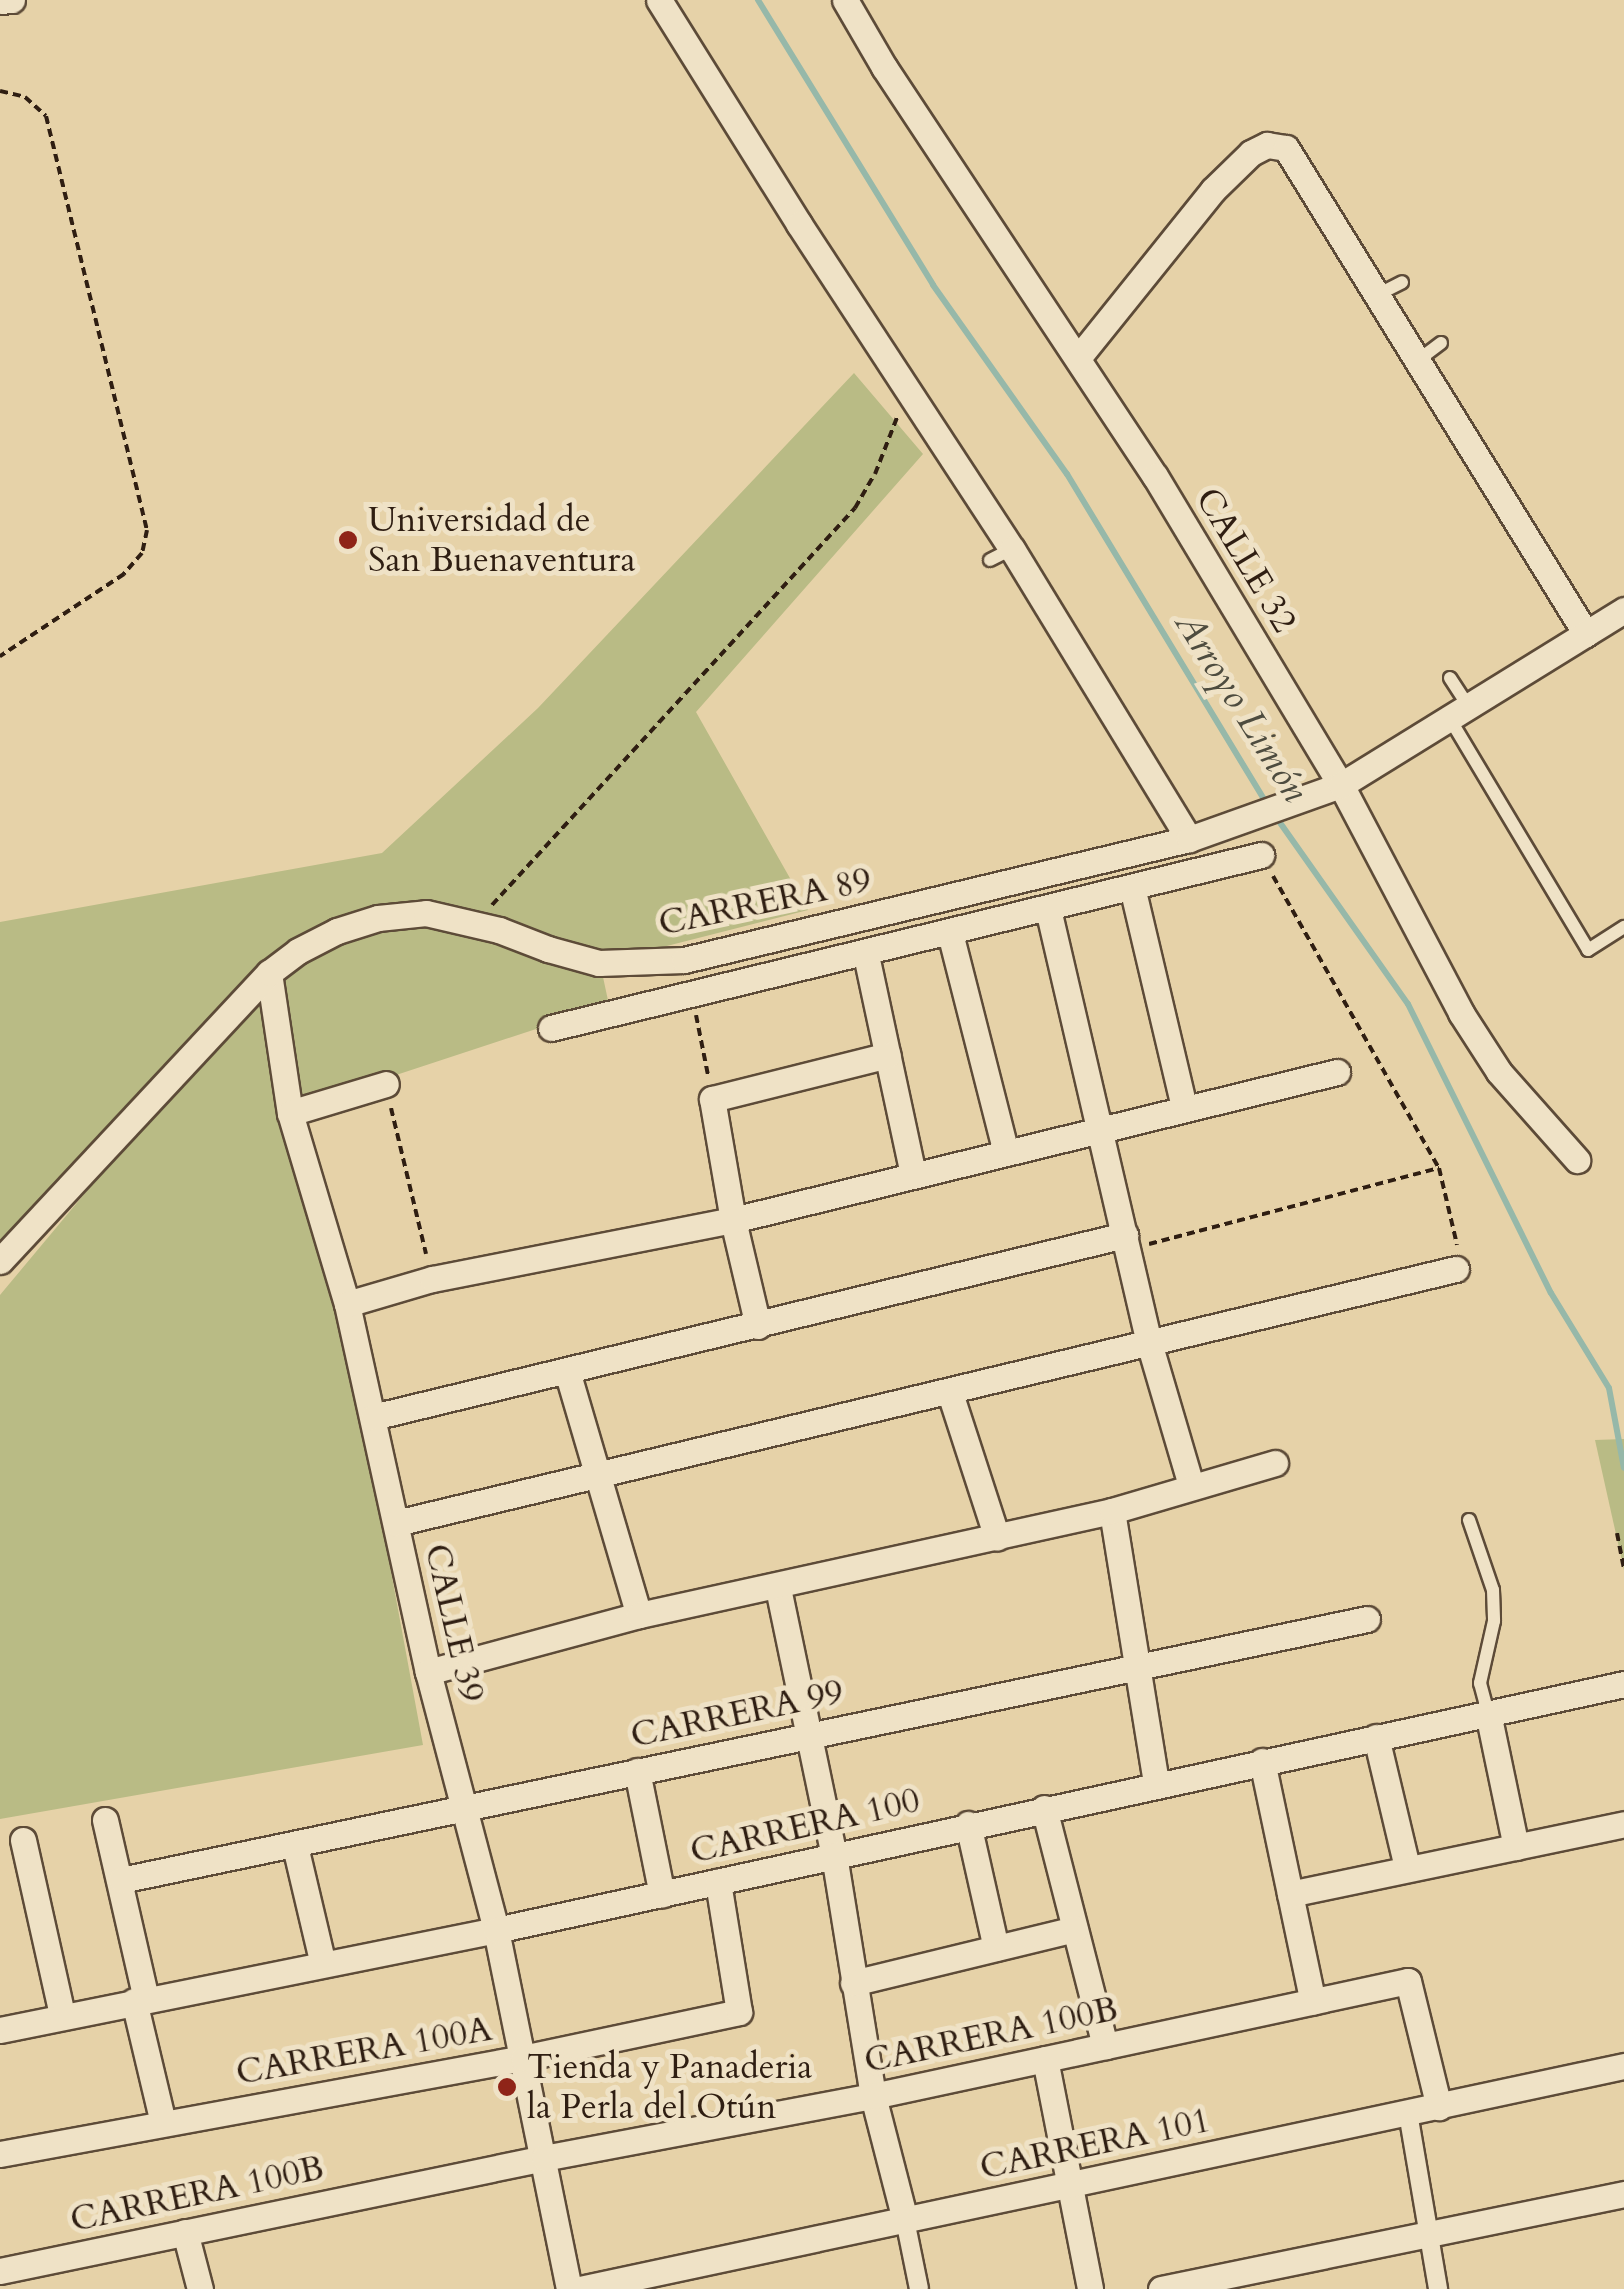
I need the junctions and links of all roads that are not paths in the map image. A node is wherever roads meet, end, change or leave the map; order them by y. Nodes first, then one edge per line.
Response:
1 (12, 0) edge
2 (660, 0) edge
3 (845, 0) edge
4 (0, 1) edge
5 (1402, 282) dead end
6 (1377, 295) junction
7 (1440, 343) dead end
8 (1078, 358) junction
9 (1417, 360) junction
10 (1624, 610) edge
11 (1586, 634) junction
12 (1450, 678) dead end
13 (1459, 713) junction
14 (1333, 788) junction
15 (1189, 839) junction
16 (1261, 855) road end
17 (1132, 888) junction
18 (1048, 909) junction
19 (1624, 927) edge
20 (950, 933) junction
21 (866, 954) junction
22 (269, 974) junction
23 (551, 1028) dead end
24 (888, 1055) junction
25 (1337, 1072) dead end
26 (386, 1084) road end
27 (1184, 1107) junction
28 (290, 1113) junction
29 (1100, 1130) junction
30 (1006, 1153) junction
31 (1577, 1160) dead end
32 (913, 1174) junction
33 (732, 1220) junction
34 (1126, 1242) junction
35 (0, 1261) edge
36 (1456, 1269) road end
37 (347, 1304) junction
38 (758, 1326) junction
39 (1150, 1346) junction
40 (567, 1371) junction
41 (950, 1392) junction
42 (373, 1417) junction
43 (1275, 1463) dead end
44 (599, 1475) junction
45 (1191, 1486) junction
46 (1112, 1512) junction
47 (1468, 1520) dead end
48 (396, 1523) junction
49 (996, 1538) junction
50 (778, 1588) junction
51 (639, 1615) junction
52 (1367, 1618) dead end
53 (1137, 1666) junction
54 (428, 1672) junction
55 (1624, 1684) edge
56 (1488, 1713) junction
57 (809, 1735) junction
58 (1376, 1737) junction
59 (1262, 1761) junction
60 (637, 1771) junction
61 (1156, 1784) junction
62 (463, 1808) junction
63 (1044, 1808) junction
64 (105, 1820) dead end
65 (968, 1824) junction
66 (1624, 1824) edge
67 (23, 1840) dead end
68 (296, 1846) junction
69 (1516, 1847) junction
70 (834, 1855) junction
71 (1407, 1867) junction
72 (122, 1880) junction
73 (718, 1882) junction
74 (1290, 1894) junction
75 (662, 1895) junction
76 (1074, 1929) junction
77 (496, 1930) junction
78 (996, 1948) junction
79 (323, 1964) junction
80 (853, 1983) junction
81 (140, 2000) junction
82 (1313, 2002) junction
83 (62, 2015) junction
84 (0, 2030) edge
85 (1105, 2046) junction
86 (523, 2058) junction
87 (1046, 2059) junction
88 (1624, 2066) edge
89 (873, 2096) junction
90 (1439, 2106) junction
91 (1408, 2113) junction
92 (163, 2123) junction
93 (0, 2154) edge
94 (544, 2158) junction
95 (1070, 2186) junction
96 (1624, 2194) edge
97 (906, 2220) junction
98 (185, 2232) junction
99 (1428, 2232) junction
100 (0, 2271) edge
101 (691, 2277) edge
102 (200, 2289) edge
103 (569, 2289) edge
104 (580, 2289) edge
105 (919, 2289) edge
106 (1090, 2289) edge
107 (1161, 2289) edge
108 (1438, 2289) edge

1 - 4 street
2 - 15 street
3 - 8 street, CALLE 32
5 - 6 lane
6 - 8 street
6 - 9 street
7 - 9 lane
8 - 14 street, CALLE 32
9 - 11 street
10 - 11 street, CARRERA 89
11 - 13 street, CARRERA 89
12 - 13 lane
13 - 14 street, CARRERA 89
13 - 19 lane
14 - 15 street, CARRERA 89
14 - 31 street, CALLE 32
15 - 22 street, CARRERA 89
16 - 17 street
17 - 18 street
17 - 27 street
18 - 20 street
18 - 29 street
20 - 21 street
20 - 30 street
21 - 23 street
21 - 24 street
22 - 28 street, CALLE 39
22 - 35 street, CARRERA 89
24 - 32 street
24 - 33 street
25 - 27 street
26 - 28 street
27 - 29 street
28 - 37 street, CALLE 39
29 - 30 street
29 - 34 street
30 - 32 street
32 - 33 street
33 - 37 street
33 - 38 street
34 - 38 street
34 - 39 street
36 - 39 street
37 - 42 street, CALLE 39
38 - 40 street
39 - 41 street
39 - 45 street
40 - 42 street
40 - 44 street
41 - 44 street
41 - 49 street
42 - 48 street, CALLE 39
43 - 45 street
44 - 48 street
44 - 51 street
45 - 46 street
46 - 49 street
46 - 53 street
47 - 56 lane
48 - 54 street, CALLE 39
49 - 50 street
50 - 51 street
50 - 57 street
51 - 54 street
52 - 53 street, CARRERA 99
53 - 57 street, CARRERA 99
53 - 61 street
54 - 62 street, CALLE 39
55 - 56 street, CARRERA 100
56 - 58 street, CARRERA 100
56 - 69 street
57 - 60 street, CARRERA 99
57 - 70 street
58 - 59 street, CARRERA 100
58 - 71 street
59 - 61 street, CARRERA 100
59 - 74 street
60 - 62 street, CARRERA 99
60 - 75 street
61 - 63 street, CARRERA 100
62 - 68 street, CARRERA 99
62 - 77 street, CALLE 39
63 - 65 street, CARRERA 100
63 - 76 street
64 - 72 street
65 - 70 street, CARRERA 100
65 - 78 street
66 - 69 street
67 - 83 street
68 - 72 street, CARRERA 99
68 - 79 street
69 - 71 street
70 - 73 street, CARRERA 100
70 - 80 street
71 - 74 street
72 - 81 street
73 - 75 street, CARRERA 100
73 - 86 street, CARRERA 100A
74 - 82 street
75 - 77 street, CARRERA 100
76 - 78 street
76 - 85 street
77 - 79 street, CARRERA 100
77 - 86 street, CALLE 39
78 - 80 street
79 - 81 street, CARRERA 100
80 - 89 street
81 - 83 street, CARRERA 100
81 - 92 street
82 - 85 street, CARRERA 100B
82 - 90 street, CARRERA 100B
83 - 84 street, CARRERA 100
85 - 87 street, CARRERA 100B
86 - 92 street, CARRERA 100A
86 - 94 street, CALLE 39
87 - 89 street, CARRERA 100B
87 - 95 street
88 - 90 street, CARRERA 101
89 - 94 street, CARRERA 100B
89 - 97 street
90 - 91 street, CARRERA 101
91 - 95 street, CARRERA 101
91 - 99 street
92 - 93 street, CARRERA 100A
94 - 98 street, CARRERA 100B
94 - 103 street, CALLE 39
95 - 97 street, CARRERA 101
95 - 106 street
96 - 99 street
97 - 101 street, CARRERA 101
97 - 105 street
98 - 100 street, CARRERA 100B
98 - 102 street
99 - 107 street
99 - 108 street
101 - 104 street, CARRERA 101

